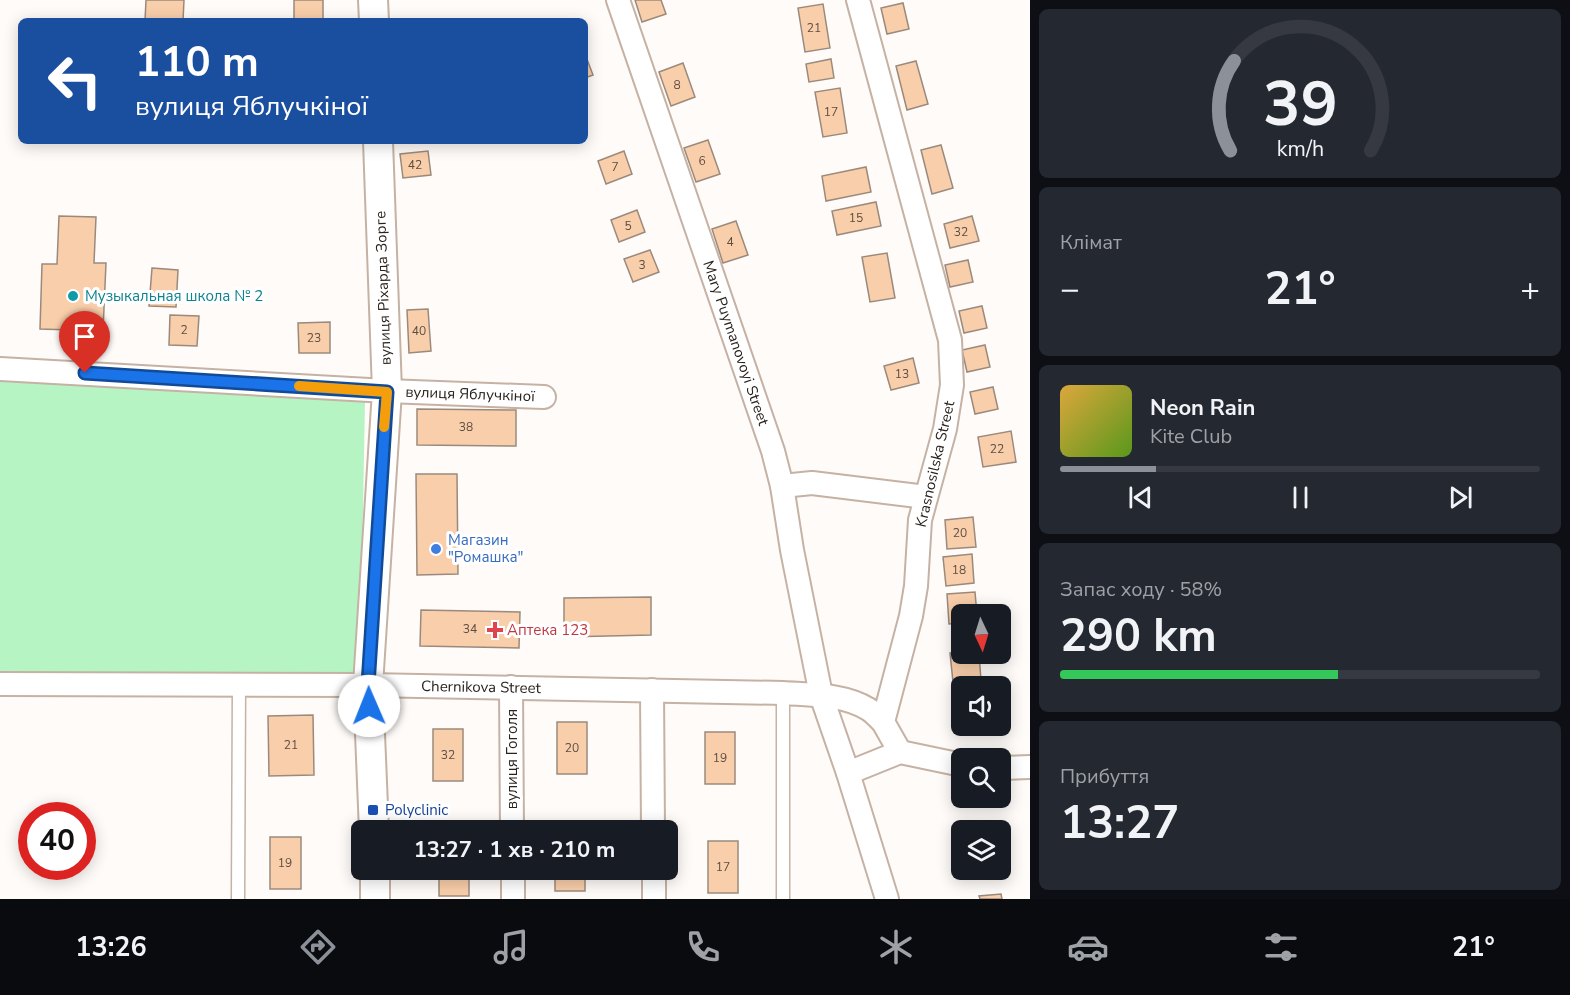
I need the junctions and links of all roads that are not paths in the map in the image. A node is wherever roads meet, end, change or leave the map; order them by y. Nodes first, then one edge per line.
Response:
1 (373, 0) edge
2 (618, 0) edge
3 (858, 0) edge
4 (374, 18) edge
5 (378, 144) edge
6 (0, 369) edge
7 (387, 392) junction
8 (544, 397) dead end
9 (782, 486) junction
10 (926, 497) junction
11 (0, 684) edge
12 (239, 684) junction
13 (368, 685) junction
14 (511, 687) junction
15 (652, 690) junction
16 (783, 693) junction
17 (821, 695) junction
18 (883, 722) junction
19 (900, 752) junction
20 (951, 763) edge
21 (1030, 767) edge
22 (1011, 768) edge
23 (848, 773) junction
24 (374, 820) edge
25 (512, 820) edge
26 (653, 820) edge
27 (375, 880) edge
28 (513, 880) edge
29 (654, 880) edge
30 (238, 899) edge
31 (375, 899) edge
32 (513, 899) edge
33 (654, 899) edge
34 (783, 899) edge
35 (887, 899) edge

1 - 4 street
2 - 9 street, Mary Puymanovoyi Street
3 - 10 street, Krasnosilska Street
5 - 7 street, вулиця Ріхарда Зорге
6 - 7 street, вулиця Яблучкіної
7 - 8 street, вулиця Яблучкіної
7 - 13 street, вулиця Ріхарда Зорге
9 - 10 street
9 - 17 street, Mary Puymanovoyi Street
10 - 18 street, Krasnosilska Street
11 - 12 street, Chernikova Street
12 - 13 street, Chernikova Street
12 - 30 lane
13 - 14 street, Chernikova Street
13 - 24 street, вулиця Ріхарда Зорге
14 - 15 street, Chernikova Street
14 - 25 street, вулиця Гоголя
15 - 16 street, Chernikova Street
15 - 26 street
16 - 17 street, Chernikova Street
16 - 34 lane
17 - 18 street, Chernikova Street
17 - 23 street
18 - 19 street
19 - 20 street
19 - 23 street
21 - 22 street
23 - 35 street
27 - 31 street
28 - 32 street
29 - 33 street

